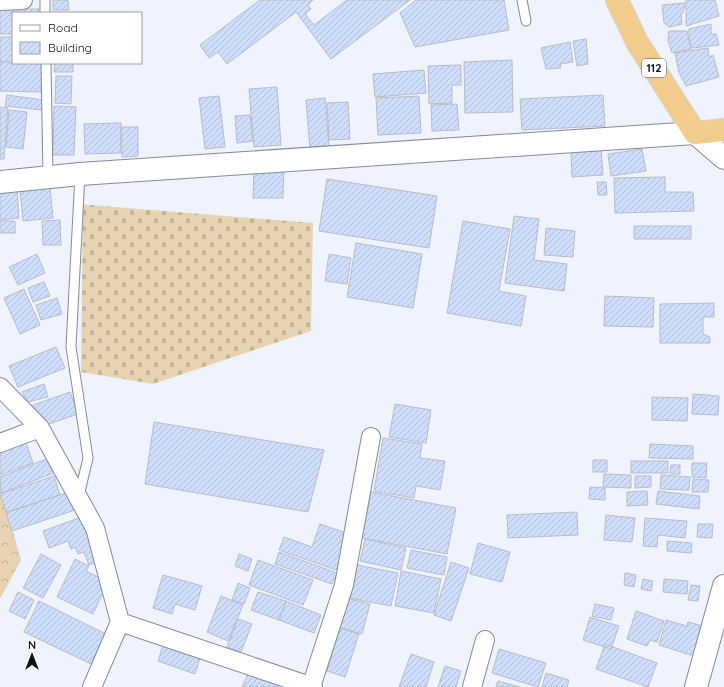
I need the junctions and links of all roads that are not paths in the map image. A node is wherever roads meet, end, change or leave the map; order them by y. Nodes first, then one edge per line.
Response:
1 (22, 0) edge
2 (45, 0) edge
3 (522, 0) edge
4 (617, 0) edge
5 (0, 1) edge
6 (45, 12) edge
7 (526, 21) dead end
8 (46, 64) edge
9 (724, 130) edge
10 (695, 133) junction
11 (724, 158) edge
12 (80, 174) junction
13 (48, 176) junction
14 (0, 182) edge
15 (0, 387) edge
16 (40, 428) junction
17 (371, 436) dead end
18 (0, 443) edge
19 (79, 498) junction
20 (723, 595) edge
21 (120, 622) junction
22 (485, 640) dead end
23 (92, 687) edge
24 (311, 687) edge
25 (472, 687) edge
26 (696, 687) edge

1 - 5 street
2 - 6 lane
3 - 7 lane
4 - 10 highway, 112
8 - 13 lane
9 - 10 highway
10 - 11 street
10 - 12 street
12 - 13 street
12 - 19 lane
13 - 14 street
15 - 16 street
16 - 18 street
16 - 19 street
17 - 24 street
19 - 21 street
20 - 26 street
21 - 23 street
21 - 24 street
22 - 25 street

